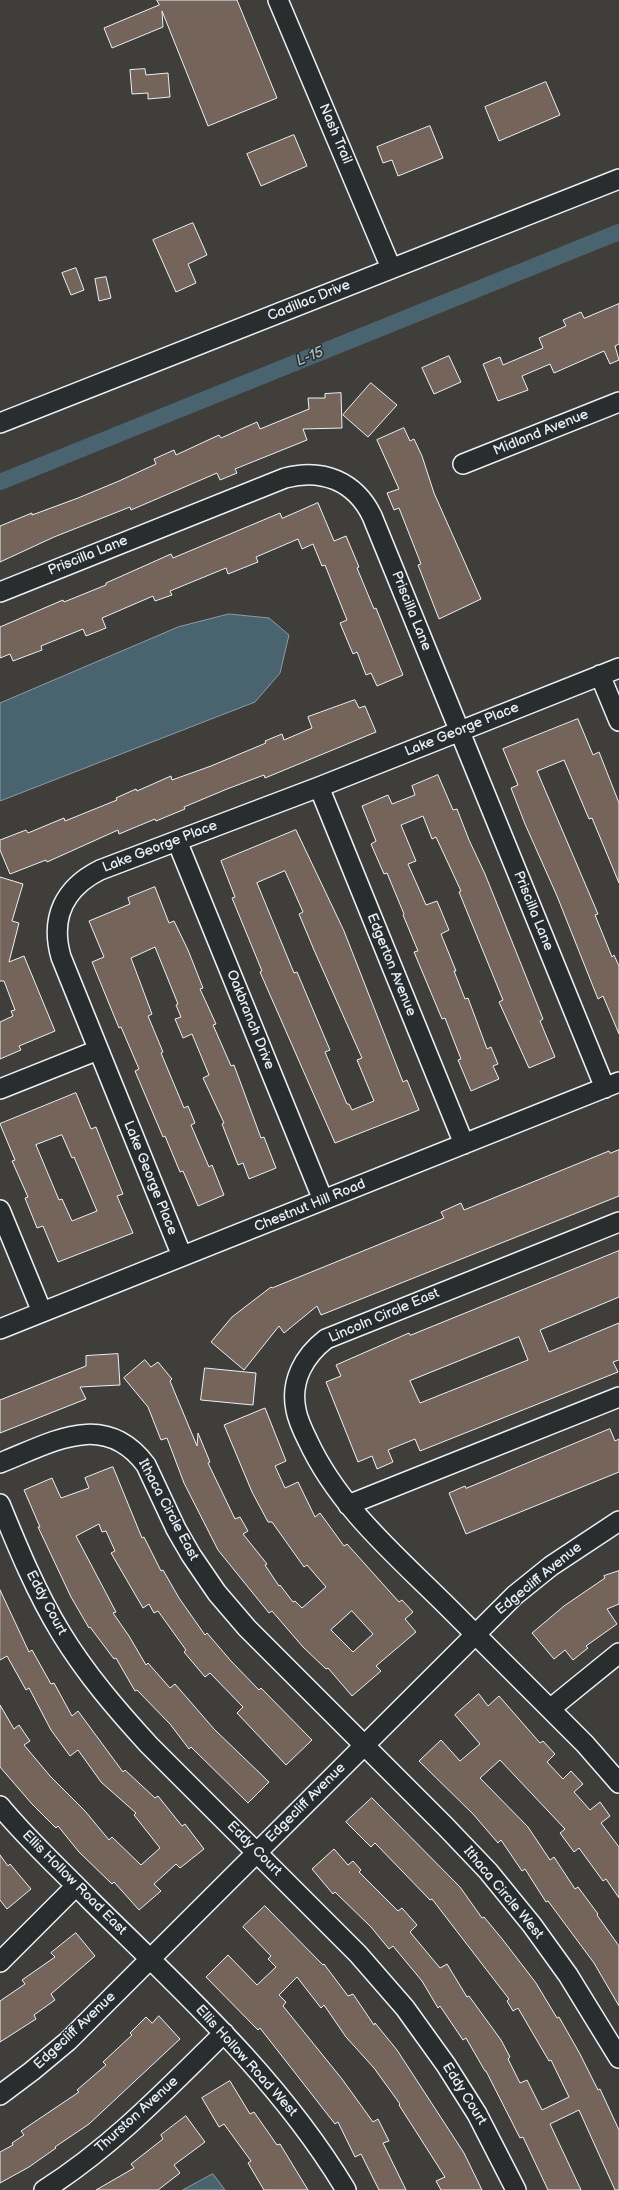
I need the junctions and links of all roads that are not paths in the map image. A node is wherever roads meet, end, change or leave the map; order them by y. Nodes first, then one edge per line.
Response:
1 (278, 0) edge
2 (619, 179) edge
3 (391, 268) junction
4 (619, 402) edge
5 (0, 423) edge
6 (463, 464) dead end
7 (0, 592) edge
8 (619, 668) edge
9 (600, 675) junction
10 (619, 721) edge
11 (460, 731) junction
12 (319, 787) junction
13 (177, 841) junction
14 (98, 1050) junction
15 (612, 1085) edge
16 (0, 1088) edge
17 (464, 1144) junction
18 (323, 1200) junction
19 (0, 1210) edge
20 (619, 1222) edge
21 (182, 1256) junction
22 (42, 1312) junction
23 (0, 1329) edge
24 (619, 1397) edge
25 (0, 1463) edge
26 (0, 1504) edge
27 (348, 1505) junction
28 (619, 1521) edge
29 (475, 1634) junction
30 (619, 1654) edge
31 (550, 1709) junction
32 (364, 1745) junction
33 (619, 1784) edge
34 (0, 1806) edge
35 (257, 1852) junction
36 (76, 1886) junction
37 (150, 1960) junction
38 (0, 1962) edge
39 (224, 2033) junction
40 (619, 2058) edge
41 (0, 2095) edge
42 (44, 2190) edge
43 (346, 2190) edge
44 (516, 2190) edge

1 - 3 street, Nash Trail
2 - 3 street, Cadillac Drive
3 - 5 street, Cadillac Drive
4 - 6 street, Midland Avenue
7 - 11 street, Priscilla Lane
8 - 9 street, Lake George Place
9 - 10 street
9 - 11 street, Lake George Place
11 - 12 street, Lake George Place
11 - 15 street, Priscilla Lane
12 - 13 street, Lake George Place
12 - 17 street, Edgerton Avenue
13 - 14 street, Lake George Place
13 - 18 street, Oakbranch Drive
14 - 16 street
14 - 21 street, Lake George Place
15 - 17 street, Chestnut Hill Road
17 - 18 street, Chestnut Hill Road
18 - 21 street, Chestnut Hill Road
19 - 22 street
20 - 27 street, Lincoln Circle East
21 - 22 street, Chestnut Hill Road
22 - 23 street, Chestnut Hill Road
24 - 27 street
25 - 32 street, Ithaca Circle East
26 - 35 street, Eddy Court
27 - 29 street, Lincoln Circle East
28 - 29 street, Edgecliff Avenue
29 - 31 street, Lincoln Circle East
29 - 32 street, Edgecliff Avenue
30 - 31 street
31 - 33 street, Lincoln Circle East
32 - 35 street, Edgecliff Avenue
32 - 40 street, Ithaca Circle West
34 - 36 street, Ellis Hollow Road East
35 - 37 street, Edgecliff Avenue
35 - 44 street, Eddy Court
36 - 37 street, Ellis Hollow Road East
36 - 38 street
37 - 39 street, Ellis Hollow Road West
37 - 41 street, Edgecliff Avenue
39 - 42 street, Thurston Avenue
39 - 43 street, Ellis Hollow Road West

